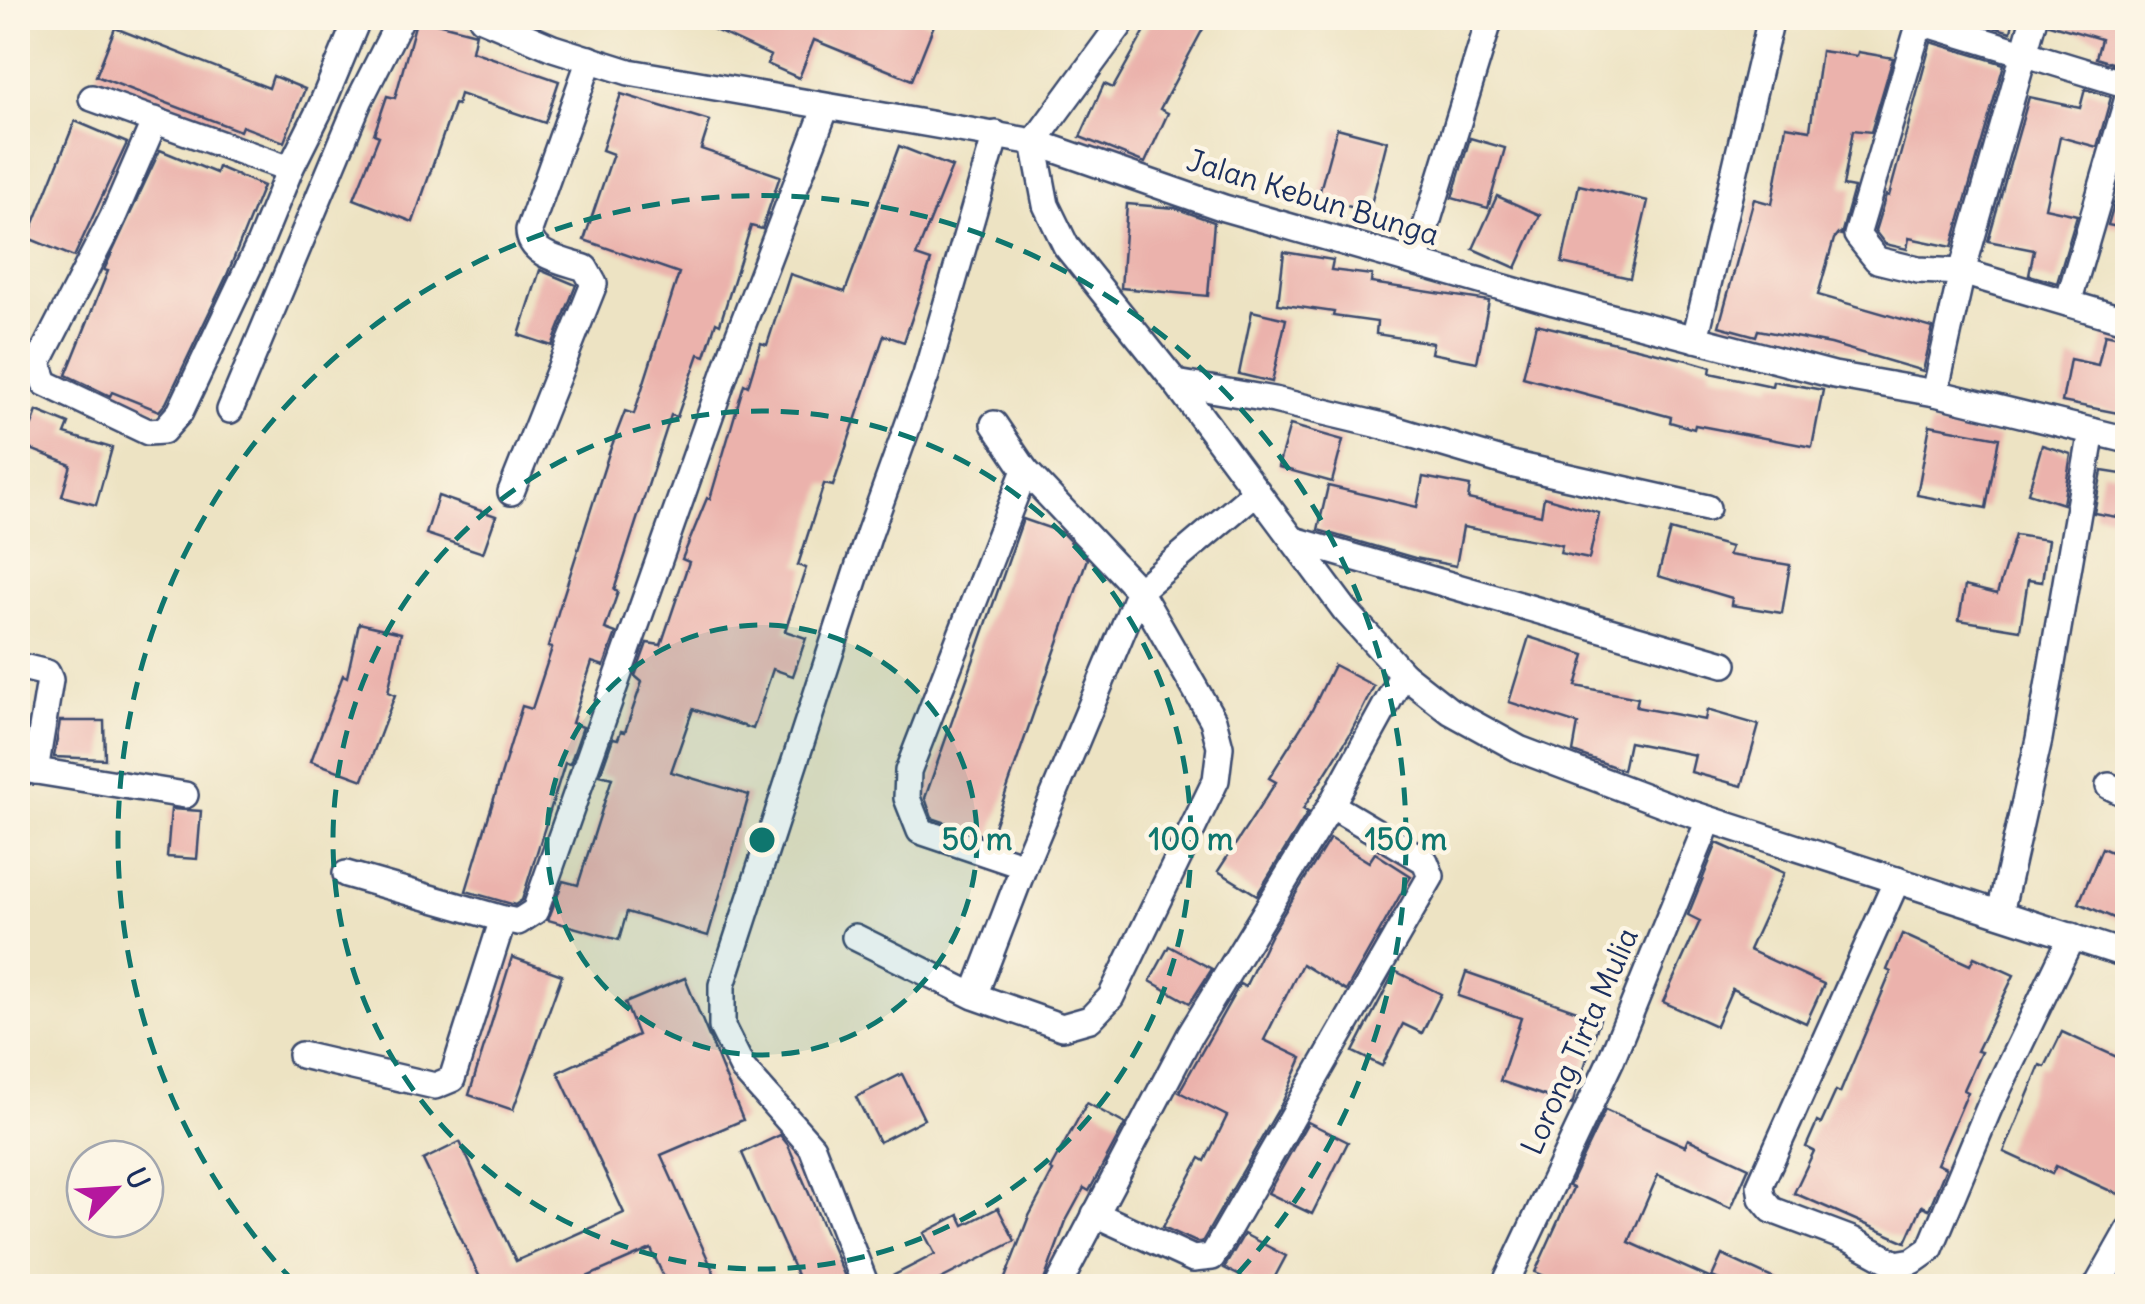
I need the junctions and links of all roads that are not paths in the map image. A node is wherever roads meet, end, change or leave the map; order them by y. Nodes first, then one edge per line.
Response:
1 (358, 18) edge
2 (401, 18) edge
3 (486, 18) edge
4 (1125, 18) edge
5 (1490, 18) edge
6 (1771, 18) edge
7 (2034, 18) edge
8 (1932, 21) edge
9 (2024, 54) junction
10 (590, 59) junction
11 (2128, 85) edge
12 (92, 98) dead end
13 (2128, 98) edge
14 (826, 107) junction
15 (156, 120) junction
16 (996, 134) junction
17 (1034, 142) junction
18 (290, 168) junction
19 (1415, 262) junction
20 (1962, 272) junction
21 (2068, 303) junction
22 (2128, 321) edge
23 (1695, 338) junction
24 (1176, 383) junction
25 (1935, 393) junction
26 (230, 410) dead end
27 (994, 424) dead end
28 (2092, 431) junction
29 (2128, 440) edge
30 (1025, 470) junction
31 (1258, 491) junction
32 (510, 492) dead end
33 (1707, 508) dead end
34 (1294, 540) junction
35 (1139, 591) junction
36 (1724, 664) dead end
37 (18, 666) edge
38 (1403, 674) junction
39 (26, 770) edge
40 (184, 795) dead end
41 (1331, 805) junction
42 (1709, 820) junction
43 (1024, 866) junction
44 (346, 874) dead end
45 (1897, 880) junction
46 (2000, 913) junction
47 (503, 919) junction
48 (2072, 936) junction
49 (855, 937) dead end
50 (2128, 954) edge
51 (974, 996) junction
52 (301, 1055) dead end
53 (1094, 1214) junction
54 (2128, 1231) edge
55 (866, 1286) edge
56 (1058, 1286) edge
57 (1504, 1286) edge
58 (2098, 1286) edge

1 - 18 street
2 - 26 street
3 - 10 street, Jalan Kebun Bunga
4 - 17 street
5 - 19 street
6 - 23 street
7 - 9 street
8 - 9 street
8 - 20 street
9 - 11 street
9 - 20 street
10 - 14 street, Jalan Kebun Bunga
10 - 32 street
12 - 15 street
13 - 21 street
14 - 16 street, Jalan Kebun Bunga
14 - 47 street
15 - 18 street
15 - 18 street
16 - 17 street, Jalan Kebun Bunga
16 - 55 street
17 - 19 street, Jalan Kebun Bunga
17 - 24 street
19 - 23 street, Jalan Kebun Bunga
20 - 21 street
20 - 25 street
21 - 22 street
23 - 25 street, Jalan Kebun Bunga
24 - 31 street
24 - 33 street
25 - 28 street, Jalan Kebun Bunga
27 - 30 street
28 - 29 street, Jalan Kebun Bunga
28 - 46 street
30 - 35 street
30 - 43 street
31 - 34 street
31 - 35 street
34 - 36 street
34 - 38 street
35 - 43 street
35 - 51 street
37 - 39 street
38 - 41 street
38 - 42 street
39 - 40 street
41 - 53 street
41 - 53 street
42 - 45 street
42 - 57 street, Lorong Tirta Mulia
43 - 51 street
44 - 47 street
45 - 46 street
45 - 48 street
46 - 48 street
47 - 52 street
48 - 50 street
49 - 51 street
53 - 56 street
54 - 58 street

